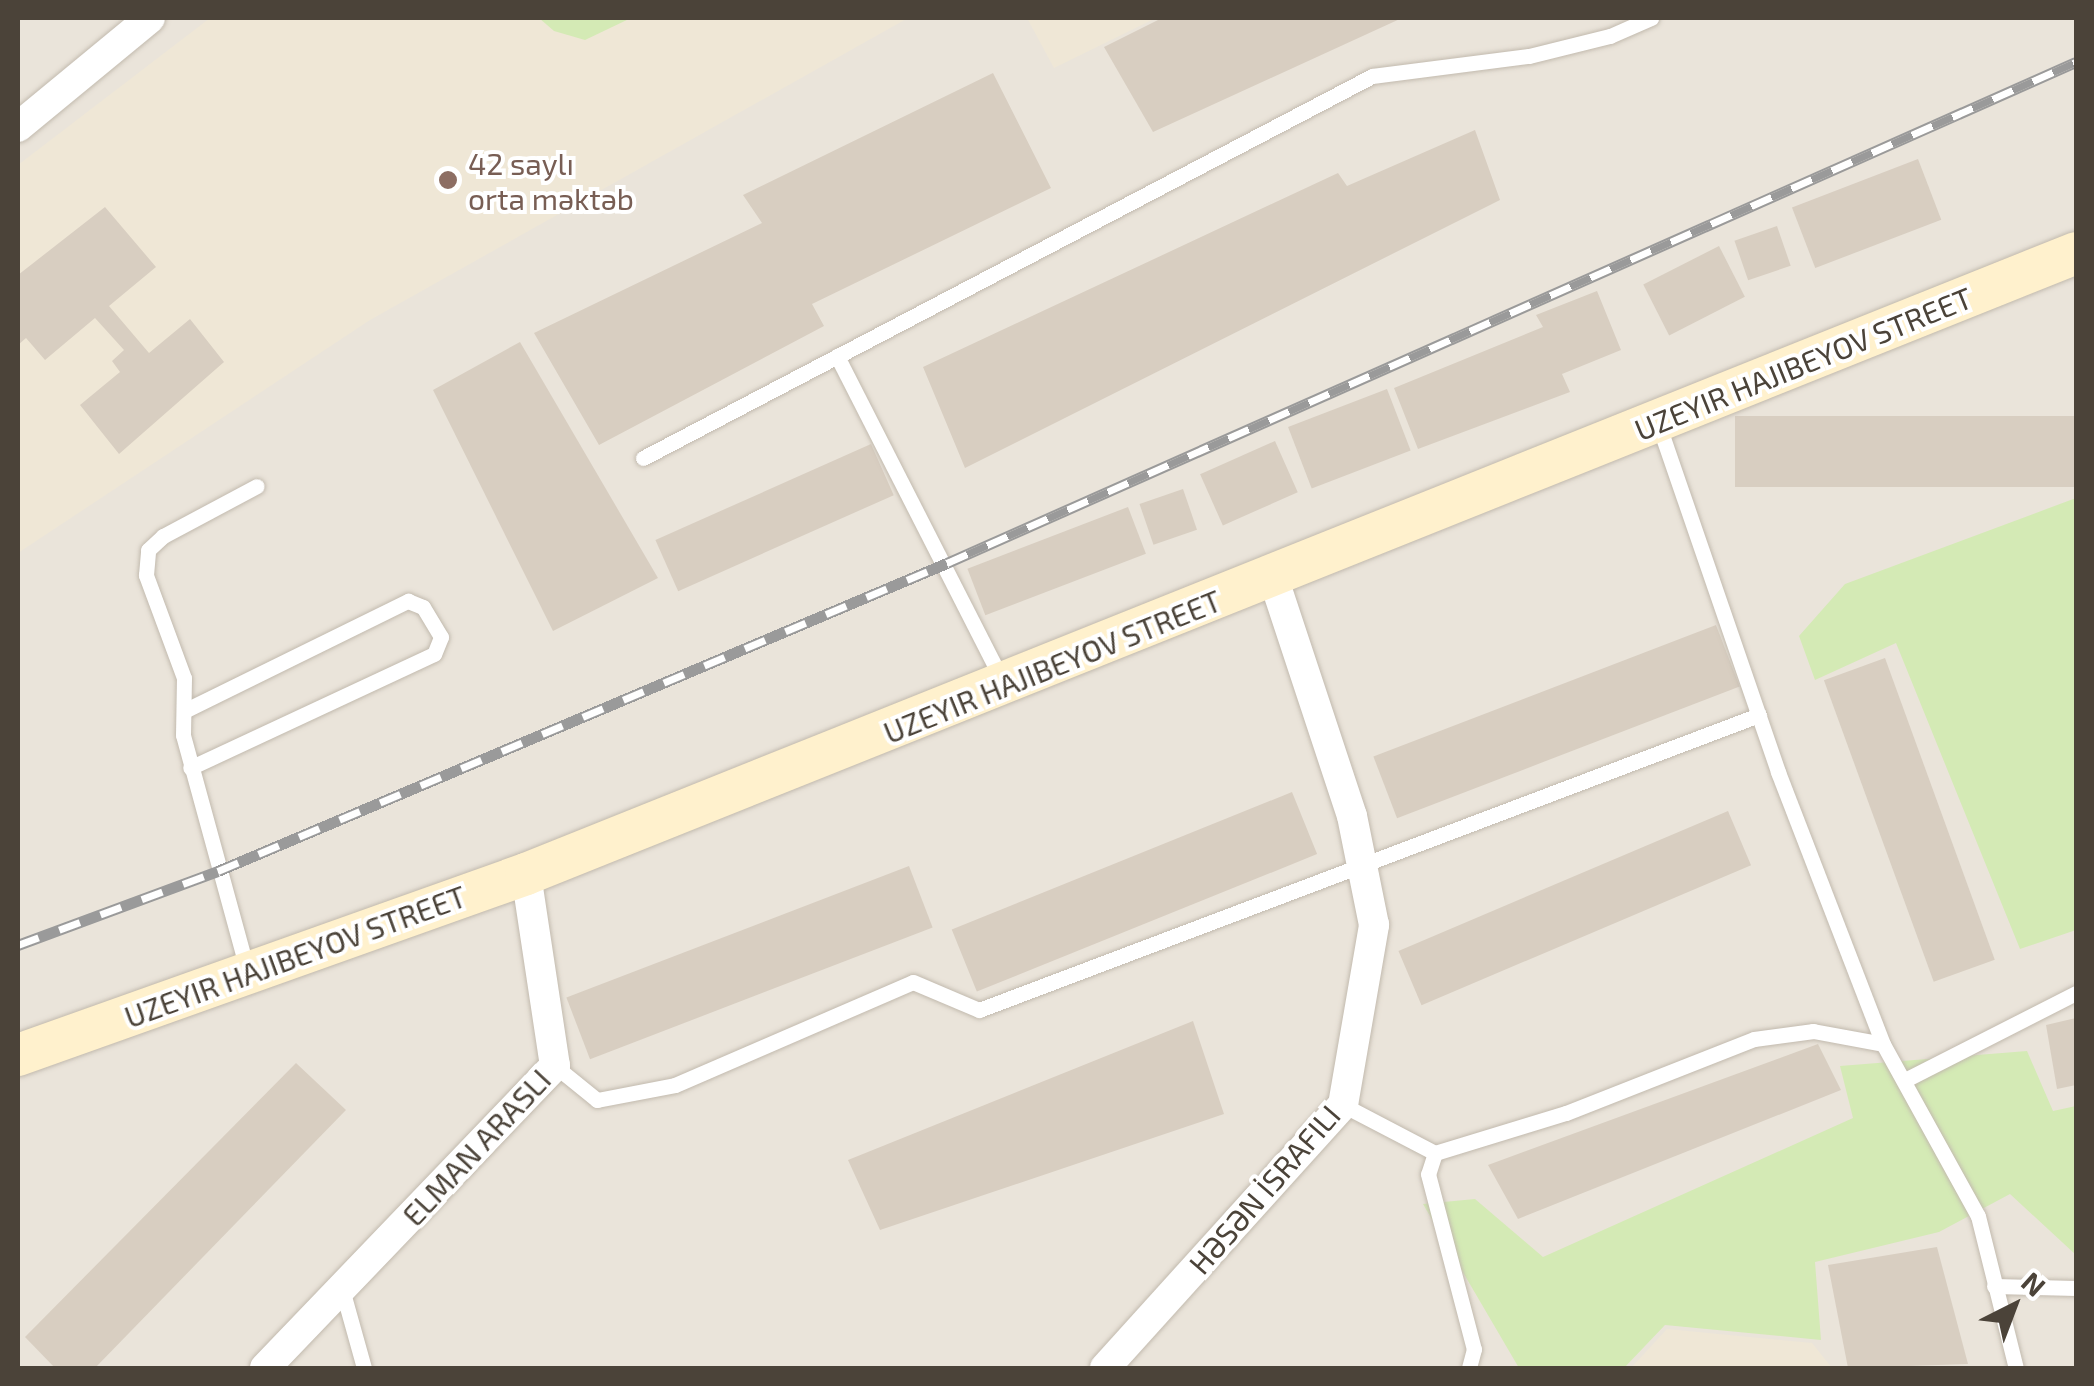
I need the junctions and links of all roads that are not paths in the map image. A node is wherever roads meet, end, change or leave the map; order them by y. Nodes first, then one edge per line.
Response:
1 (150, 18) edge
2 (1651, 18) edge
3 (18, 127) edge
4 (2076, 253) edge
5 (837, 356) junction
6 (1658, 422) junction
7 (643, 458) dead end
8 (256, 486) dead end
9 (1273, 577) junction
10 (1005, 686) junction
11 (184, 711) junction
12 (1759, 715) junction
13 (190, 768) junction
14 (1363, 870) junction
15 (526, 874) junction
16 (248, 973) junction
17 (2076, 992) edge
18 (1883, 1044) junction
19 (18, 1055) edge
20 (555, 1066) junction
21 (1905, 1080) junction
22 (1342, 1104) junction
23 (1435, 1154) junction
24 (1994, 1286) junction
25 (2076, 1288) edge
26 (342, 1289) junction
27 (265, 1368) edge
28 (364, 1368) edge
29 (1105, 1368) edge
30 (1469, 1368) edge
31 (2016, 1368) edge

1 - 3 street
2 - 5 lane
4 - 6 main road, UZEYIR HAJIBEYOV STREET
5 - 7 lane
5 - 10 lane
6 - 9 main road, UZEYIR HAJIBEYOV STREET
6 - 12 lane
8 - 11 lane
9 - 10 main road, UZEYIR HAJIBEYOV STREET
9 - 14 street, HƏSƏN İSRAFILI
10 - 15 main road, UZEYIR HAJIBEYOV STREET
11 - 13 lane
11 - 13 lane
12 - 14 lane
12 - 18 lane
13 - 16 lane
14 - 20 lane
14 - 22 street, HƏSƏN İSRAFILI
15 - 16 main road, UZEYIR HAJIBEYOV STREET
15 - 20 street
16 - 19 main road, UZEYIR HAJIBEYOV STREET
17 - 21 lane
18 - 21 lane
18 - 23 lane
20 - 26 street
21 - 24 lane
22 - 23 lane
22 - 29 street, HƏSƏN İSRAFILI
23 - 30 lane
24 - 25 lane
24 - 31 lane
26 - 27 street
26 - 28 lane

